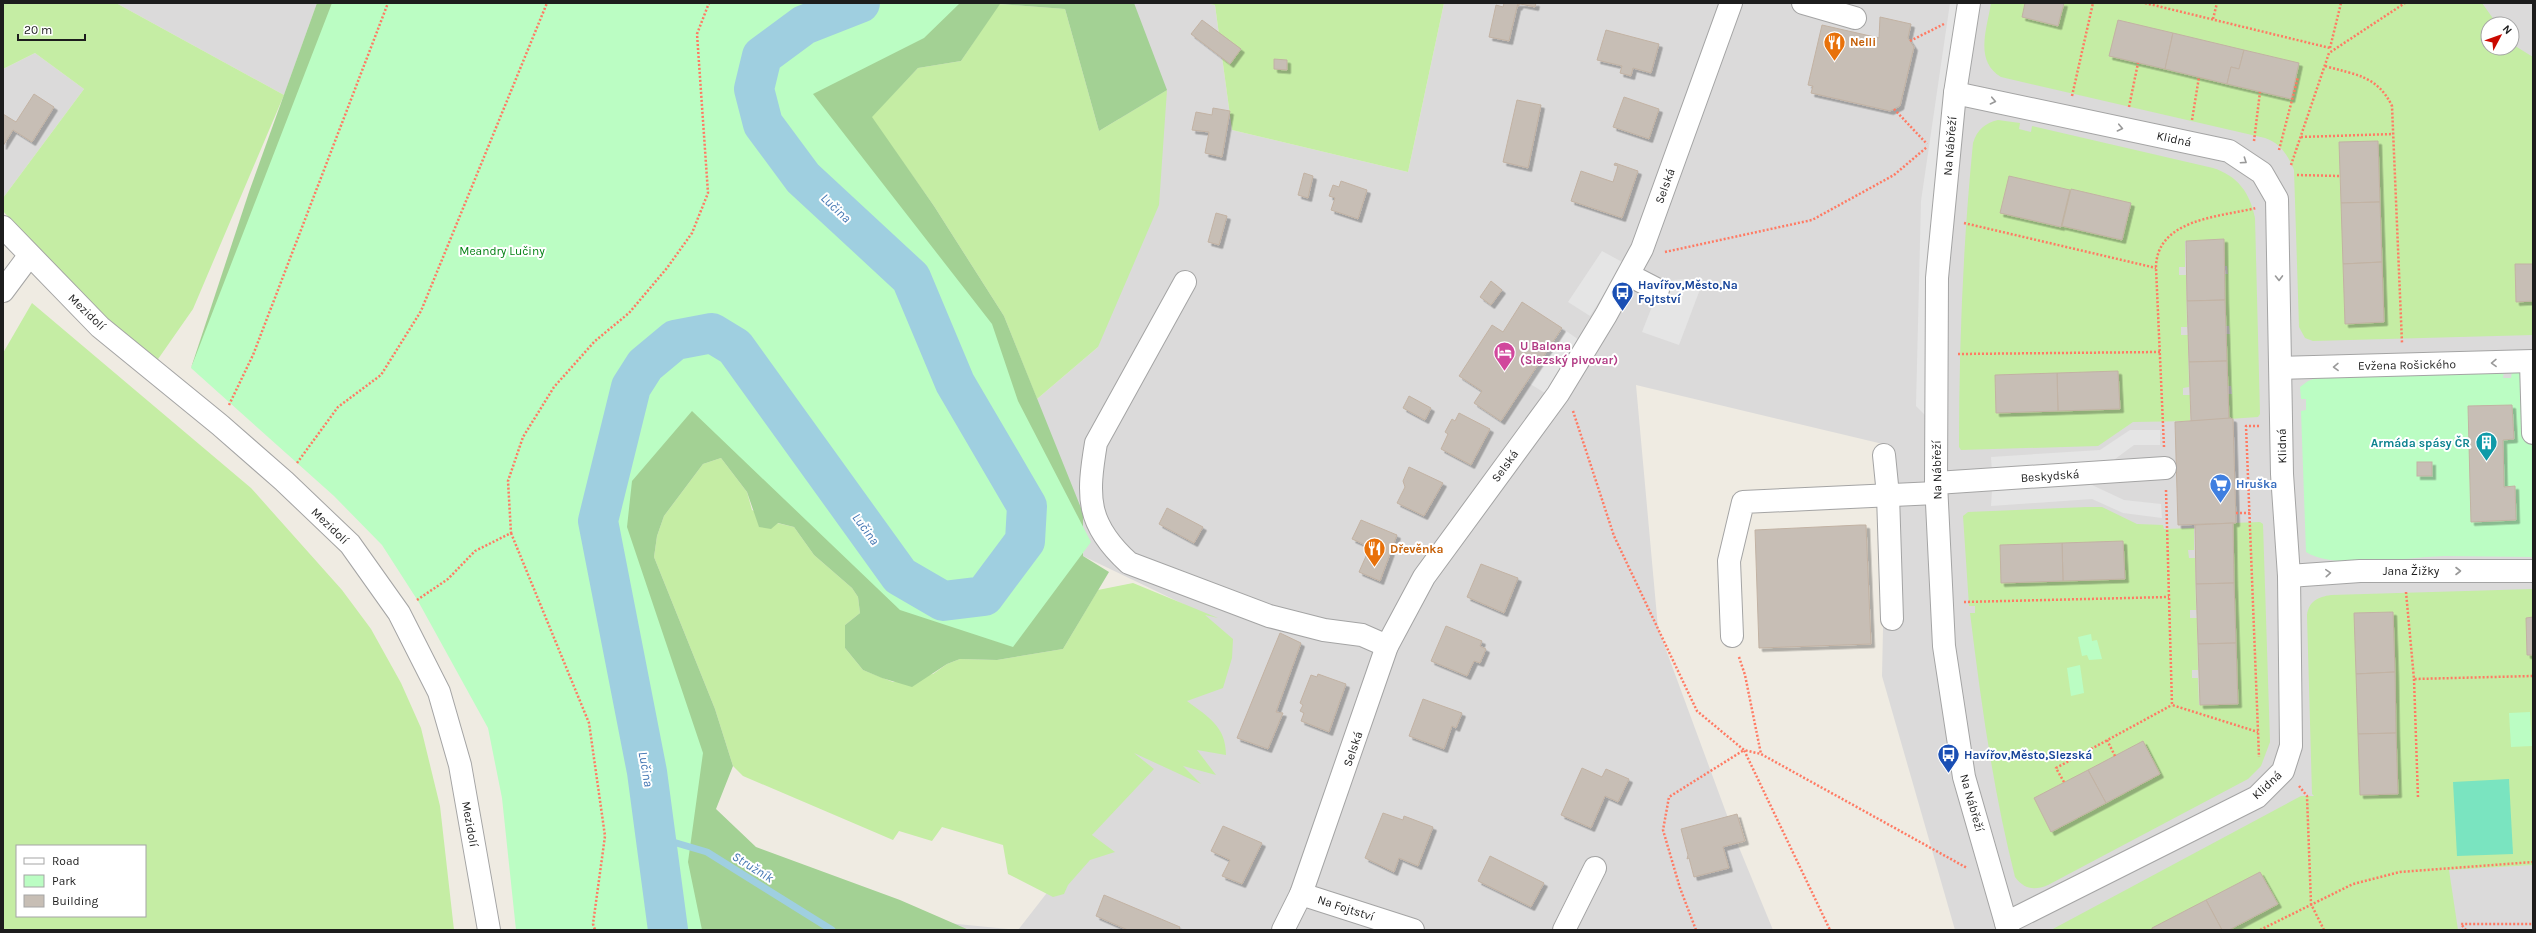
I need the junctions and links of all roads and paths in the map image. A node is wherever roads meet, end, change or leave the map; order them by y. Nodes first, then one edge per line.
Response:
1 (388, 3) edge
2 (547, 3) edge
3 (708, 3) edge
4 (1731, 3) edge
5 (1803, 3) edge
6 (1969, 3) edge
7 (2093, 3) edge
8 (2145, 3) edge
9 (2217, 3) edge
10 (2341, 3) edge
11 (2405, 3) edge
12 (1856, 18) dead end
13 (2213, 20) junction
14 (1947, 22) dead end
15 (1910, 41) dead end
16 (2330, 48) junction
17 (2329, 53) junction
18 (2138, 63) dead end
19 (2325, 66) junction
20 (2199, 77) dead end
21 (2298, 77) dead end
22 (2260, 92) dead end
23 (1955, 93) junction
24 (2071, 100) dead end
25 (1894, 109) dead end
26 (2128, 113) dead end
27 (2191, 127) dead end
28 (2393, 134) junction
29 (2301, 137) junction
30 (2254, 140) dead end
31 (2279, 150) dead end
32 (2291, 165) dead end
33 (2297, 175) dead end
34 (2340, 176) dead end
35 (2255, 201) dead end
36 (2258, 216) dead end
37 (1960, 222) dead end
38 (3, 227) edge
39 (1660, 252) dead end
40 (29, 256) junction
41 (2156, 268) dead end
42 (1629, 275) junction
43 (1185, 282) dead end
44 (1658, 290) dead end
45 (3, 291) edge
46 (1955, 347) dead end
47 (2403, 348) dead end
48 (2160, 352) dead end
49 (2532, 362) edge
50 (2281, 368) junction
51 (1558, 394) junction
52 (2282, 425) junction
53 (220, 426) junction
54 (2533, 433) edge
55 (1884, 455) dead end
56 (2165, 468) dead end
57 (284, 481) junction
58 (1936, 488) junction
59 (1888, 495) junction
60 (2236, 513) dead end
61 (2251, 513) junction
62 (511, 533) junction
63 (2533, 571) edge
64 (2289, 576) junction
65 (2406, 590) dead end
66 (2169, 597) dead end
67 (1960, 602) dead end
68 (399, 614) junction
69 (1892, 618) dead end
70 (1732, 636) joint
71 (1387, 646) junction
72 (2533, 676) edge
73 (2414, 679) junction
74 (2172, 705) dead end
75 (2107, 740) junction
76 (1744, 750) junction
77 (1761, 754) junction
78 (2115, 756) dead end
79 (2259, 757) dead end
80 (2295, 781) dead end
81 (2064, 782) dead end
82 (2418, 798) dead end
83 (2533, 862) edge
84 (1595, 868) dead end
85 (1996, 883) junction
86 (1301, 894) junction
87 (2311, 904) junction
88 (2533, 924) edge
89 (2007, 927) edge
90 (489, 930) edge
91 (595, 930) edge
92 (1283, 930) edge
93 (1413, 930) edge
94 (1564, 930) edge
95 (1696, 930) edge
96 (1830, 930) edge
97 (2260, 930) edge
98 (2324, 930) edge
99 (2466, 930) edge

1 - 53 path
2 - 57 path
3 - 62 path
4 - 42 street, Selská
5 - 12 street
6 - 23 street, Na Nábřeží
7 - 24 path
8 - 13 path
9 - 13 path
10 - 16 path
11 - 17 path
13 - 16 path
14 - 15 path
16 - 17 path
17 - 19 path
18 - 26 path
19 - 28 path
19 - 29 path
20 - 27 path
21 - 31 path
22 - 30 path
23 -> 50 street, Klidná
23 - 58 street, Na Nábřeží
25 - 39 path
28 - 29 path
28 - 47 path
29 - 32 path
33 - 34 path
35 - 36 path
37 - 41 path
38 - 40 street, Mezidolí
40 - 45 street
40 - 53 street, Mezidolí
42 - 44 street
42 - 51 street, Selská
43 - 71 street
46 - 48 path
49 -> 50 street, Evžena Rošického
49 - 54 street
50 - 52 street, Klidná
51 - 71 street, Selská
51 - 76 path
52 - 61 path
52 - 64 street, Klidná
53 - 57 street, Mezidolí
55 - 59 street
56 - 58 street, Beskydská
57 - 68 street, Mezidolí
58 - 59 street, Beskydská
58 - 85 street, Na Nábřeží
59 - 69 street
59 - 70 street, Beskydská
60 - 61 path
61 - 79 path
62 - 68 path
62 - 91 path
64 -> 63 street, Jana Žižky
64 - 89 street, Klidná
65 - 73 path
66 - 67 path
68 - 90 street, Mezidolí
70 - 77 path
71 - 86 street, Selská
72 - 73 path
73 - 82 path
74 - 75 path
75 - 78 path
75 - 81 path
76 - 77 path
76 - 95 path
76 - 96 path
77 - 85 path
80 - 87 path
83 - 87 path
84 - 94 street
85 - 89 street, Na Nábřeží
86 - 92 street, Selská
86 - 93 street, Na Fojtství
87 - 97 path
87 - 98 path
88 - 99 path

